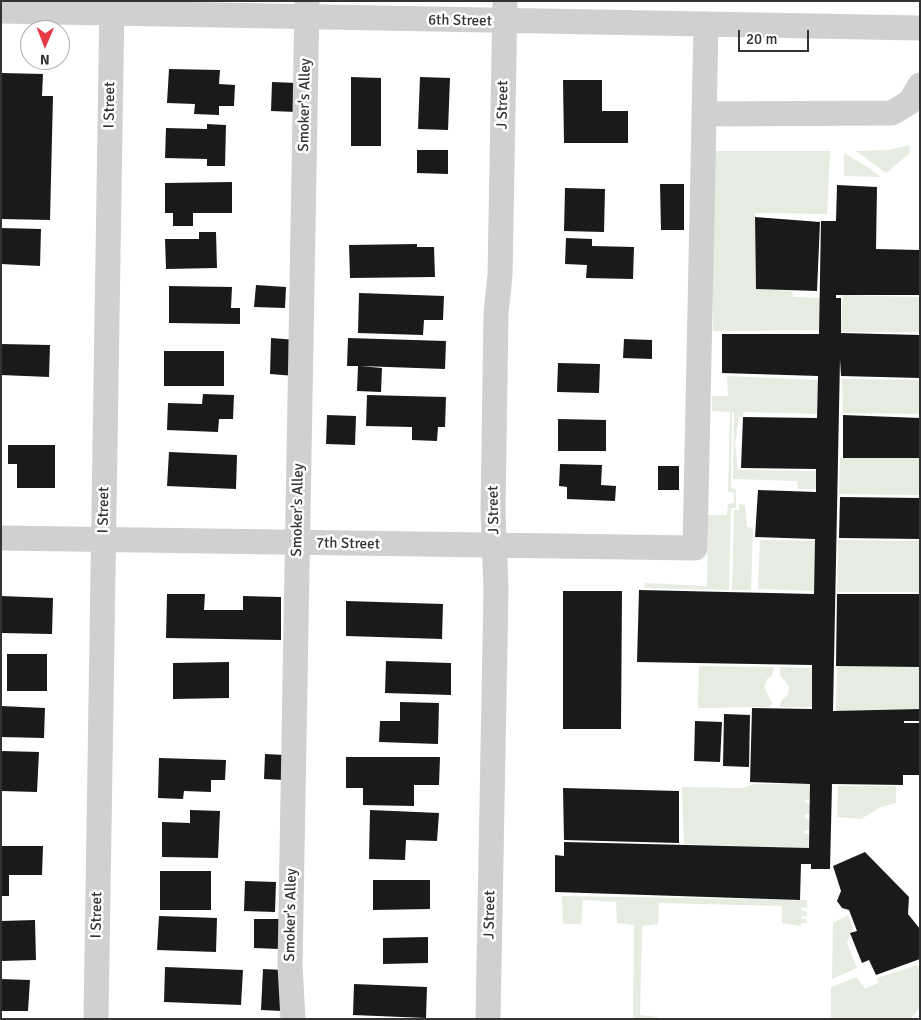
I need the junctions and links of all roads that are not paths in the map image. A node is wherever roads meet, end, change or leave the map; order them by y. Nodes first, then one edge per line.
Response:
1 (112, 7) edge
2 (307, 9) edge
3 (1, 11) edge
4 (505, 11) edge
5 (706, 24) junction
6 (920, 28) edge
7 (920, 85) edge
8 (704, 114) junction
9 (1, 538) edge
10 (103, 540) junction
11 (297, 543) junction
12 (494, 545) junction
13 (96, 1019) edge
14 (294, 1019) edge
15 (488, 1019) edge

1 - 2 street, 6th Street
1 - 3 street, 6th Street
1 - 10 street, I Street
2 - 4 street, 6th Street
2 - 11 street, Smoker's Alley
4 - 5 street, 6th Street
4 - 12 street, J Street
5 - 6 street, 6th Street
5 - 8 street
7 - 8 street
8 - 12 street, 7th Street
9 - 10 street, 7th Street
10 - 11 street, 7th Street
10 - 13 street, I Street
11 - 12 street, 7th Street
11 - 14 street, Smoker's Alley
12 - 15 street, J Street

